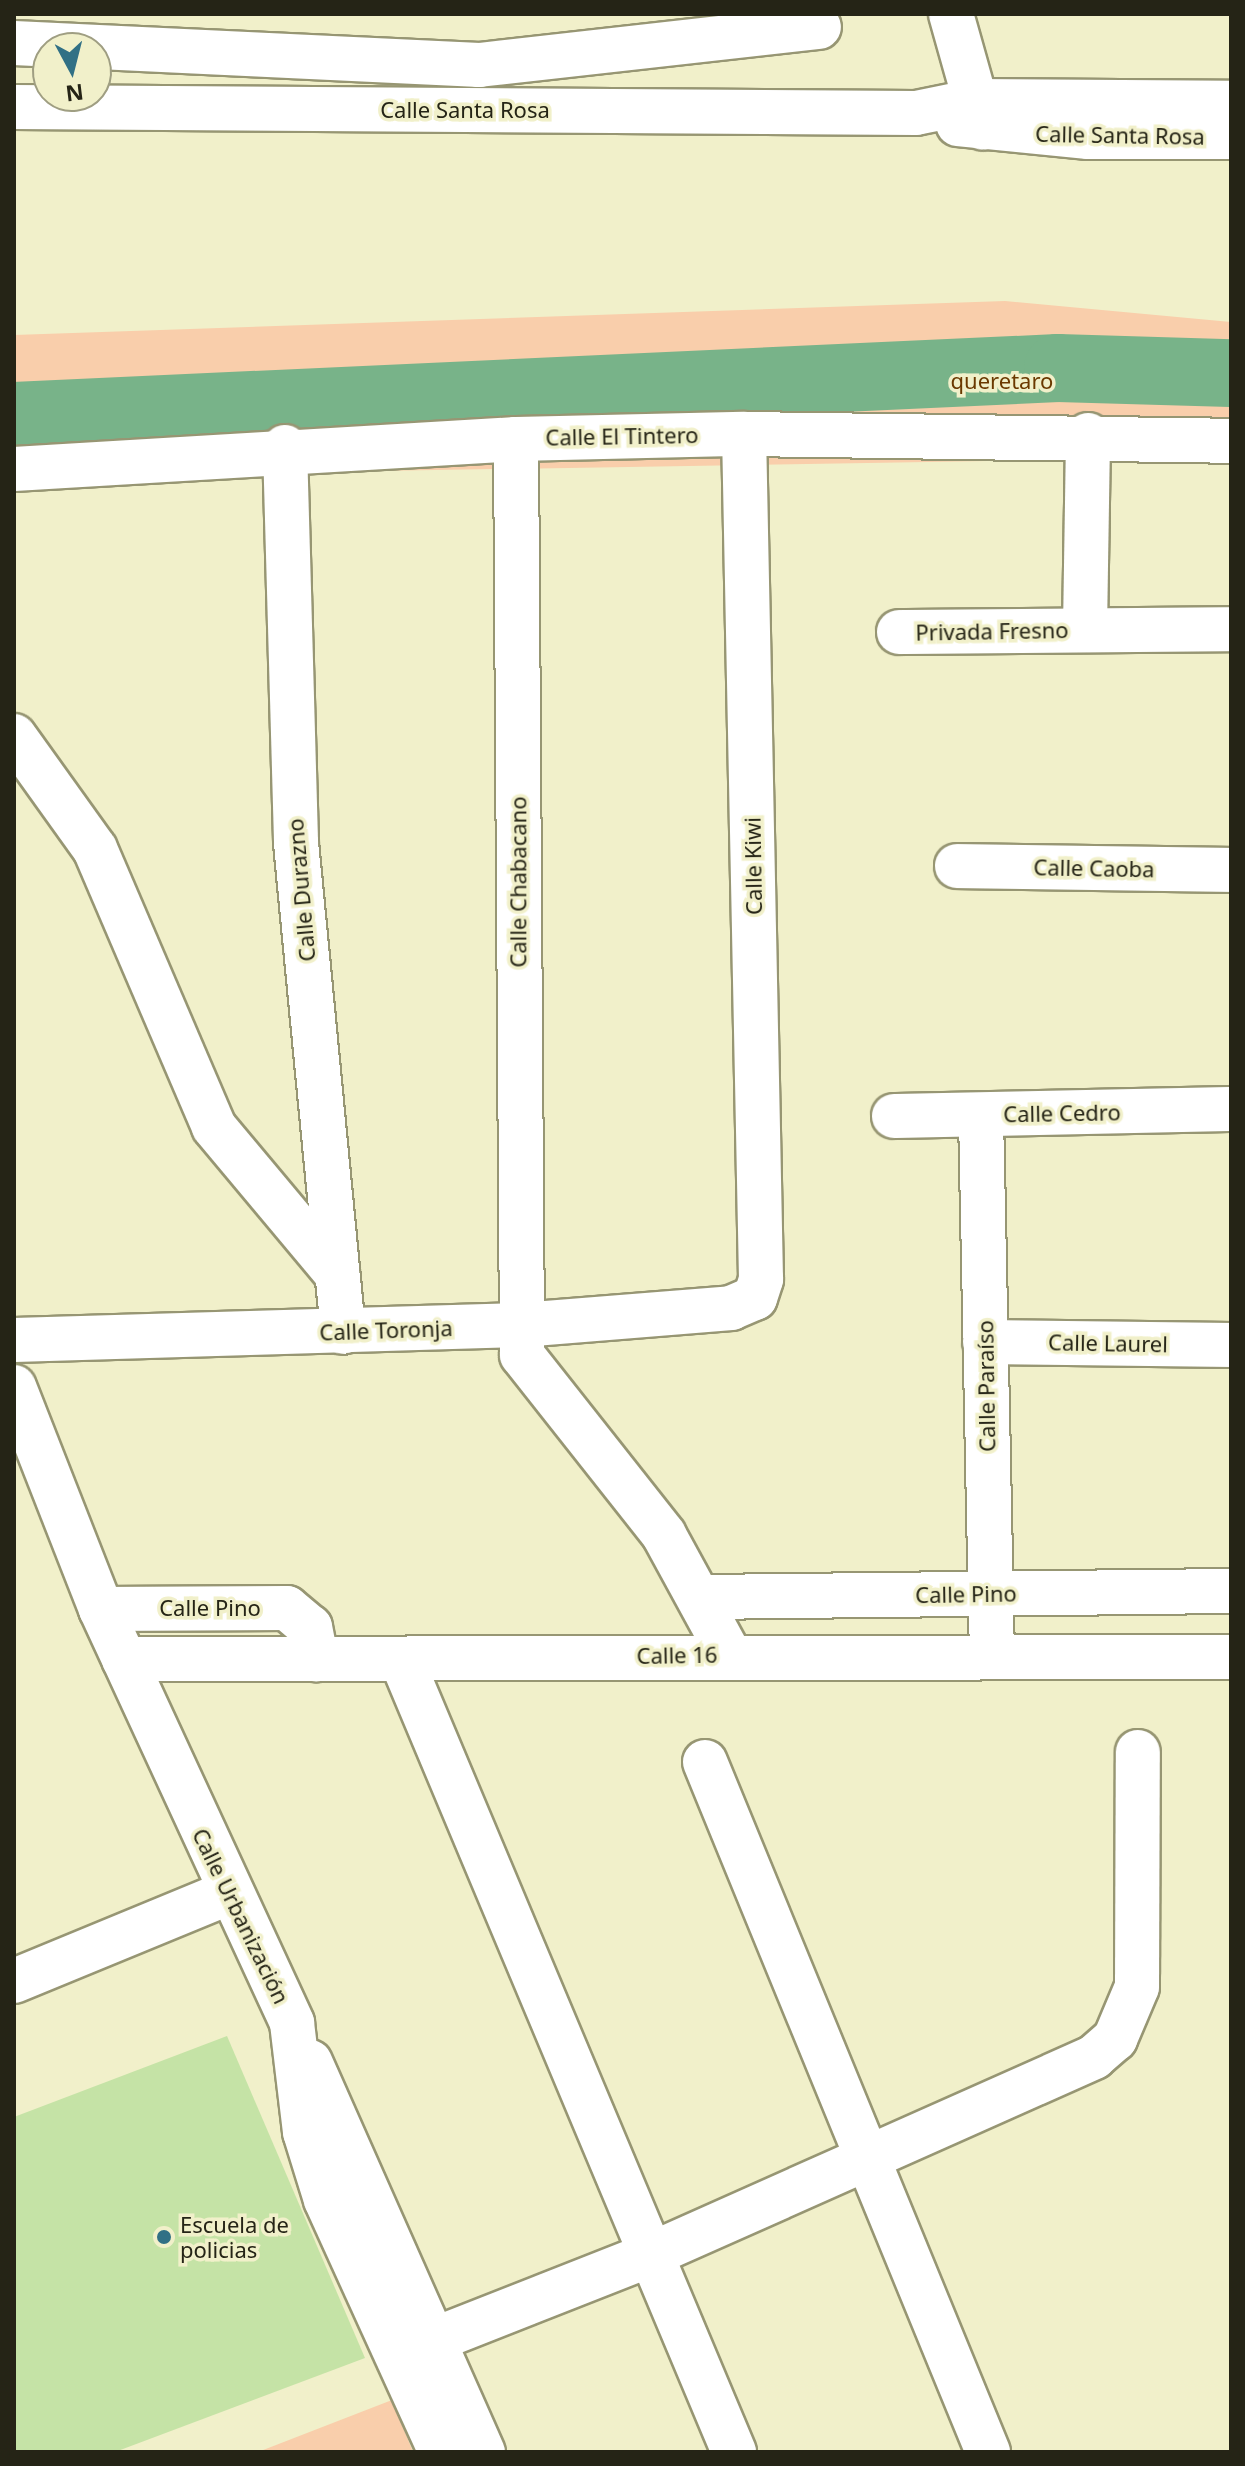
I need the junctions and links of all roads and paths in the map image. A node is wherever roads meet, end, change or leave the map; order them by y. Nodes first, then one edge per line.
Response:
1 (951, 14) edge
2 (819, 27) dead end
3 (14, 43) edge
4 (1231, 103) edge
5 (14, 107) edge
6 (980, 116) junction
7 (1160, 120) junction
8 (1231, 137) edge
9 (744, 434) junction
10 (1088, 435) junction
11 (516, 439) junction
12 (1231, 441) edge
13 (285, 447) junction
14 (14, 469) edge
15 (1231, 629) edge
16 (1085, 630) junction
17 (899, 632) dead end
18 (14, 736) edge
19 (957, 866) dead end
20 (1231, 870) edge
21 (1231, 1109) edge
22 (981, 1115) junction
23 (894, 1116) dead end
24 (337, 1274) junction
25 (755, 1298) joint
26 (521, 1325) junction
27 (343, 1332) junction
28 (14, 1340) edge
29 (985, 1342) junction
30 (1231, 1345) edge
31 (15, 1399) edge
32 (1231, 1591) edge
33 (991, 1594) junction
34 (701, 1597) junction
35 (101, 1609) junction
36 (313, 1643) junction
37 (729, 1654) junction
38 (992, 1657) junction
39 (1231, 1657) edge
40 (124, 1659) junction
41 (402, 1661) junction
42 (1138, 1752) dead end
43 (705, 1762) dead end
44 (227, 1893) junction
45 (14, 1981) edge
46 (292, 2023) junction
47 (869, 2154) junction
48 (652, 2254) junction
49 (398, 2255) junction
50 (355, 2272) junction
51 (436, 2339) junction
52 (441, 2452) edge
53 (483, 2452) edge
54 (734, 2452) edge
55 (988, 2452) edge

1 - 6 street
2 - 3 street
4 - 7 street, Calle Santa Rosa
5 - 6 street, Calle Santa Rosa
6 - 7 street, Calle Santa Rosa
7 - 8 street, Calle Santa Rosa
9 - 10 street, Calle El Tintero
9 - 11 street, Calle El Tintero
9 - 25 street, Calle Kiwi
10 - 12 street, Calle El Tintero
10 - 16 street
11 - 13 street, Calle El Tintero
11 - 26 street, Calle Chabacano
13 - 14 street, Calle El Tintero
13 - 24 street, Calle Durazno
15 - 16 street, Privada Fresno
16 - 17 street, Privada Fresno
18 - 24 street
19 - 20 street, Calle Caoba
21 - 22 street, Calle Cedro
22 - 23 street, Calle Cedro
22 - 29 street, Calle Paraíso
24 - 27 street, Calle Durazno
25 - 26 street, Calle Toronja
26 - 27 street, Calle Toronja
26 - 34 street, Calle Chabacano
27 - 28 street, Calle Toronja
29 - 30 street, Calle Laurel
29 - 33 street, Calle Paraíso
31 - 35 street, Calle Urbanización
32 - 33 street, Calle Pino
33 - 34 street, Calle Pino
33 - 38 street, Calle Paraíso
34 - 37 street, Calle Chabacano
35 - 36 street, Calle Pino
35 - 40 street, Calle Urbanización
36 - 40 street, Calle 16
36 - 41 street, Calle 16
37 - 38 street, Calle 16
37 - 41 street, Calle 16
38 - 39 street, Calle 16
40 - 44 street, Calle Urbanización
41 - 48 street
42 - 47 street
43 - 47 street
44 - 45 street
44 - 46 street, Calle Urbanización
46 - 49 street
46 - 50 street, Calle Urbanización
47 - 48 street
47 - 55 street
48 - 51 street
48 - 54 street
49 - 50 street
49 - 51 street
50 - 52 street, Calle Urbanización
51 - 53 street

